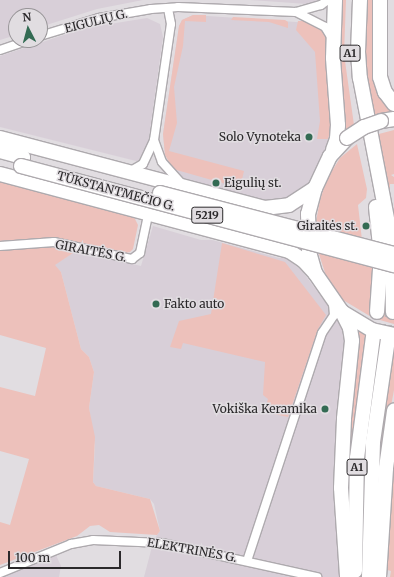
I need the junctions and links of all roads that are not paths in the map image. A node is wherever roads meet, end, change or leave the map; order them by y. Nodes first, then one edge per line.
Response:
1 (328, 0) edge
2 (335, 0) edge
3 (352, 0) edge
4 (360, 0) edge
5 (380, 0) edge
6 (179, 3) edge
7 (168, 8) junction
8 (296, 12) junction
9 (48, 34) edge
10 (333, 40) junction
11 (394, 104) edge
12 (359, 105) junction
13 (387, 120) edge
14 (0, 138) edge
15 (154, 140) junction
16 (0, 151) edge
17 (330, 156) junction
18 (0, 160) edge
19 (22, 161) junction
20 (128, 172) junction
21 (2, 174) edge
22 (187, 188) junction
23 (315, 188) junction
24 (148, 214) junction
25 (0, 246) edge
26 (394, 254) edge
27 (394, 265) edge
28 (315, 273) junction
29 (333, 299) junction
30 (342, 312) junction
31 (377, 312) dead end
32 (393, 312) dead end
33 (330, 322) junction
34 (351, 331) junction
35 (373, 336) tunnel mouth
36 (391, 337) edge
37 (394, 411) edge
38 (247, 560) junction
39 (0, 573) edge
40 (317, 577) edge
41 (347, 577) edge
42 (355, 577) edge
43 (369, 577) edge
44 (379, 577) edge

1 - 8 street, EIGULIŲ G.
2 - 10 highway
3 - 12 highway, A1
4 - 12 highway, A1
5 - 11 highway
6 - 7 street, EIGULIŲ G.
6 - 8 street, EIGULIŲ G.
7 - 9 street, EIGULIŲ G.
7 - 15 street
8 - 10 street, EIGULIŲ G.
10 - 17 highway
12 - 31 highway, A1
12 - 32 highway, A1
13 - 17 highway, bridge
14 - 20 highway
15 - 20 street
15 - 22 street
16 - 19 highway, TŪKSTANTMEČIO G. / 5219
17 - 23 highway
18 - 19 highway, TŪKSTANTMEČIO G. / 5219
19 - 26 highway, TŪKSTANTMEČIO G. / 5219, bridge
19 - 27 highway, TŪKSTANTMEČIO G. / 5219, bridge
20 - 22 highway
21 - 24 highway
22 - 23 highway
23 - 28 highway
24 - 25 street, GIRAITĖS G.
24 - 28 highway
28 - 29 highway
29 - 30 highway
29 - 33 street
30 - 34 highway
30 - 36 highway
33 - 34 street
33 - 38 street
34 - 41 highway
35 - 42 highway, A1
36 - 43 highway, A1
37 - 44 highway
38 - 39 street, ELEKTRINĖS G.
38 - 40 street, ELEKTRINĖS G.

